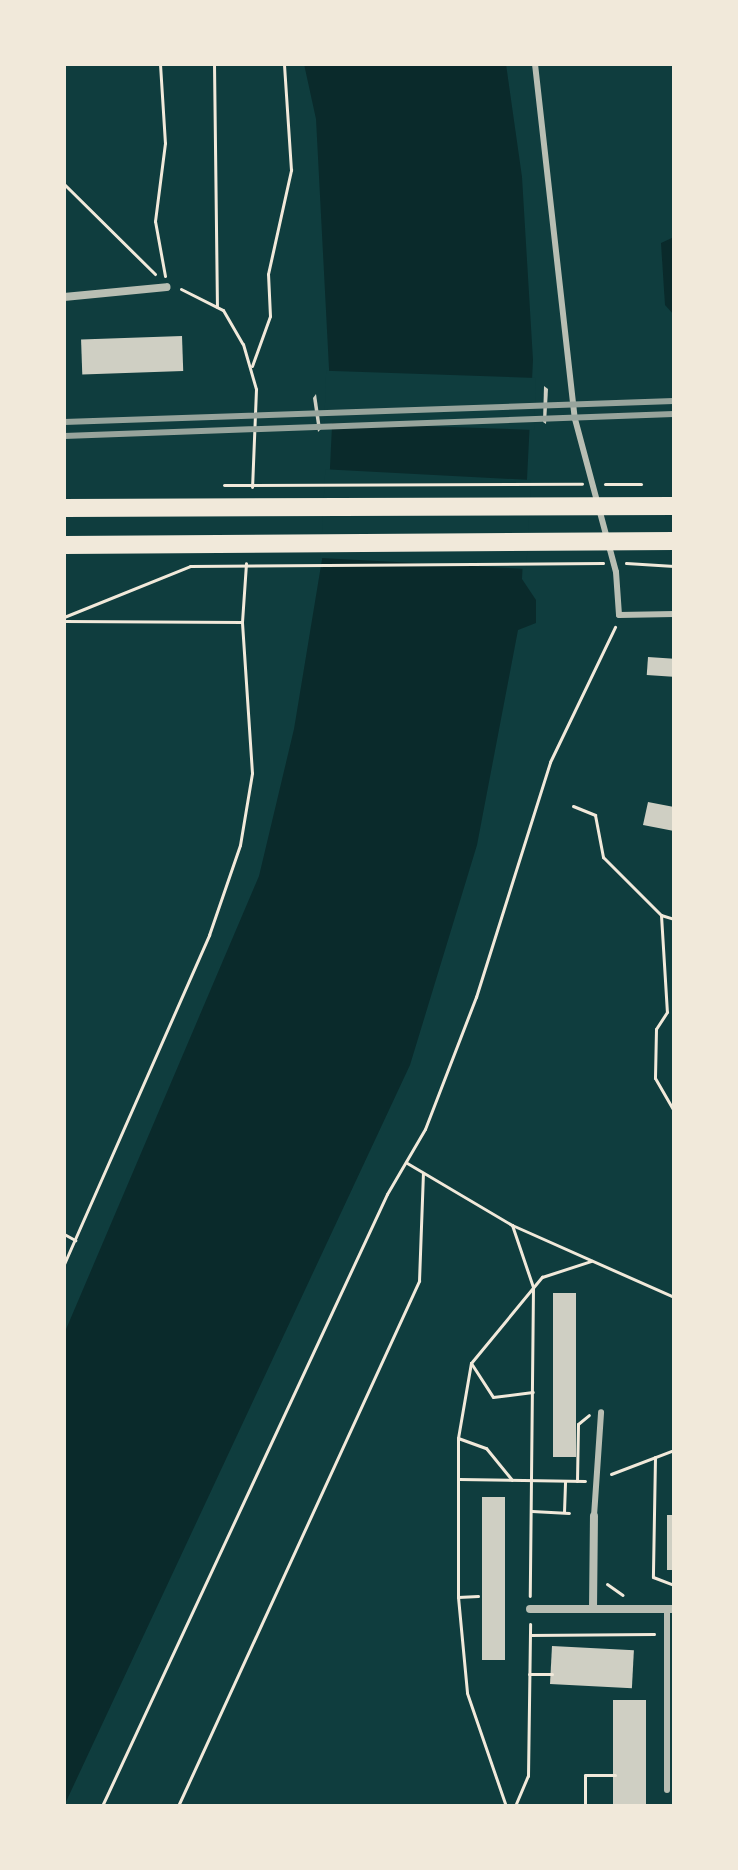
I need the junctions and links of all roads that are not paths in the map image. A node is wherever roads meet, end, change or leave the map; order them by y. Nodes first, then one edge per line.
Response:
1 (535, 64) edge
2 (167, 287) road end
3 (64, 297) edge
4 (674, 506) edge
5 (64, 508) edge
6 (674, 541) edge
7 (64, 545) edge
8 (674, 614) edge
9 (601, 1412) dead end
10 (594, 1516) joint
11 (530, 1609) road end
12 (593, 1609) junction
13 (671, 1609) edge
14 (667, 1790) dead end

1 - 8 lane
2 - 3 street
4 - 5 main road
6 - 7 main road
9 - 10 lane
10 - 12 street
11 - 12 street
12 - 13 street
13 - 14 lane

